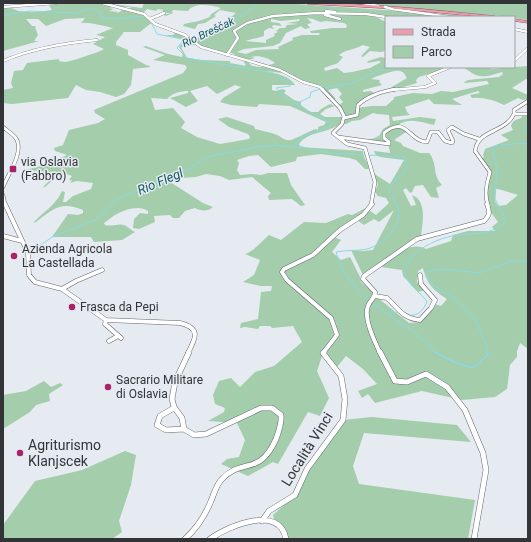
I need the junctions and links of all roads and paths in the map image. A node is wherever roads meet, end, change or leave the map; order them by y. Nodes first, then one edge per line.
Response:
1 (56, 3) edge
2 (102, 3) edge
3 (308, 3) edge
4 (363, 3) edge
5 (3, 7) edge
6 (326, 11) dead end
7 (164, 13) dead end
8 (322, 14) junction
9 (349, 14) junction
10 (267, 15) dead end
11 (275, 16) junction
12 (443, 16) edge
13 (484, 16) edge
14 (385, 17) edge
15 (150, 19) junction
16 (284, 19) dead end
17 (340, 19) dead end
18 (515, 20) edge
19 (528, 22) edge
20 (515, 29) edge
21 (528, 32) edge
22 (97, 40) dead end
23 (528, 48) edge
24 (227, 54) junction
25 (3, 60) edge
26 (515, 60) edge
27 (448, 68) edge
28 (528, 102) edge
29 (514, 114) junction
30 (528, 114) edge
31 (344, 118) junction
32 (3, 127) edge
33 (337, 137) junction
34 (479, 139) junction
35 (10, 170) junction
36 (4, 172) dead end
37 (3, 187) edge
38 (3, 195) edge
39 (3, 236) edge
40 (22, 242) junction
41 (102, 270) dead end
42 (420, 275) dead end
43 (62, 289) junction
44 (375, 296) junction
45 (106, 320) junction
46 (109, 341) dead end
47 (174, 408) junction
48 (184, 429) junction
49 (262, 521) junction
50 (185, 539) edge
51 (210, 539) edge
52 (286, 539) edge
53 (474, 539) edge

1 - 5 street
2 - 15 street
3 - 13 main road
4 - 12 street, bridge
6 - 9 street
7 - 15 street
8 - 9 street
8 - 11 street
8 - 17 street
9 - 14 street
10 - 11 street
11 - 16 street
11 - 24 street
15 - 24 street
18 - 19 main road
20 - 21 street
22 - 25 street
23 - 26 street
24 - 31 street
27 - 31 street
28 - 29 street
29 - 30 street
29 - 34 street
31 - 33 street
32 - 35 street
33 - 34 street
33 - 49 street, Località Vinci
34 - 44 street
35 - 36 street
35 - 37 street
38 - 40 street
39 - 40 street
40 - 43 street
41 - 43 street
42 - 44 street
43 - 45 street
44 - 53 street
45 - 46 street
45 - 47 street
47 - 48 street
47 - 48 street
48 - 50 street
49 - 51 street
49 - 52 street

